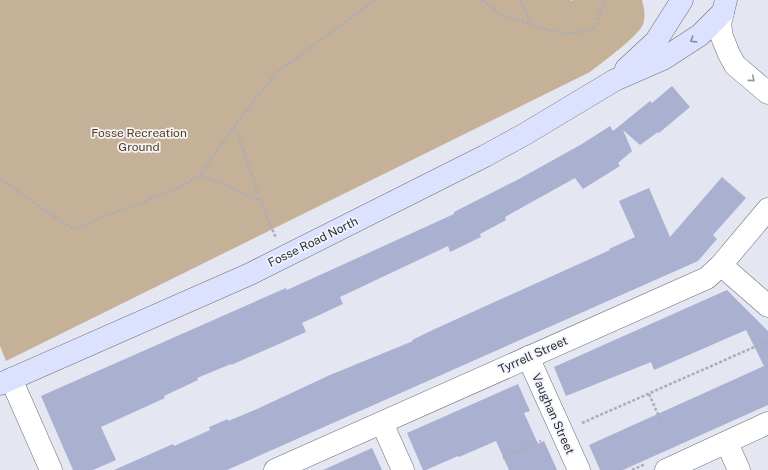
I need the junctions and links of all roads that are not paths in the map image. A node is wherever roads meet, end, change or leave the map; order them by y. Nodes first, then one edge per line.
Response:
1 (682, 0) edge
2 (724, 6) edge
3 (615, 80) junction
4 (768, 93) edge
5 (768, 209) edge
6 (721, 265) junction
7 (768, 306) edge
8 (528, 357) junction
9 (5, 382) edge
10 (382, 423) junction
11 (768, 423) edge
12 (727, 443) junction
13 (50, 470) edge
14 (275, 470) edge
15 (402, 470) edge
16 (578, 470) edge
17 (666, 470) edge
18 (739, 470) edge

1 - 3 street, Fosse Road North
2 -> 3 street, Fosse Road North
2 -> 4 street
3 - 9 street, Fosse Road North
5 - 6 street, Tyrrell Street
6 - 7 street
6 - 8 street, Tyrrell Street
8 - 10 street, Tyrrell Street
8 - 16 street, Vaughan Street
9 - 13 street
10 - 14 street, Tyrrell Street
10 - 15 street
11 - 12 street
12 - 17 street
12 - 18 street

